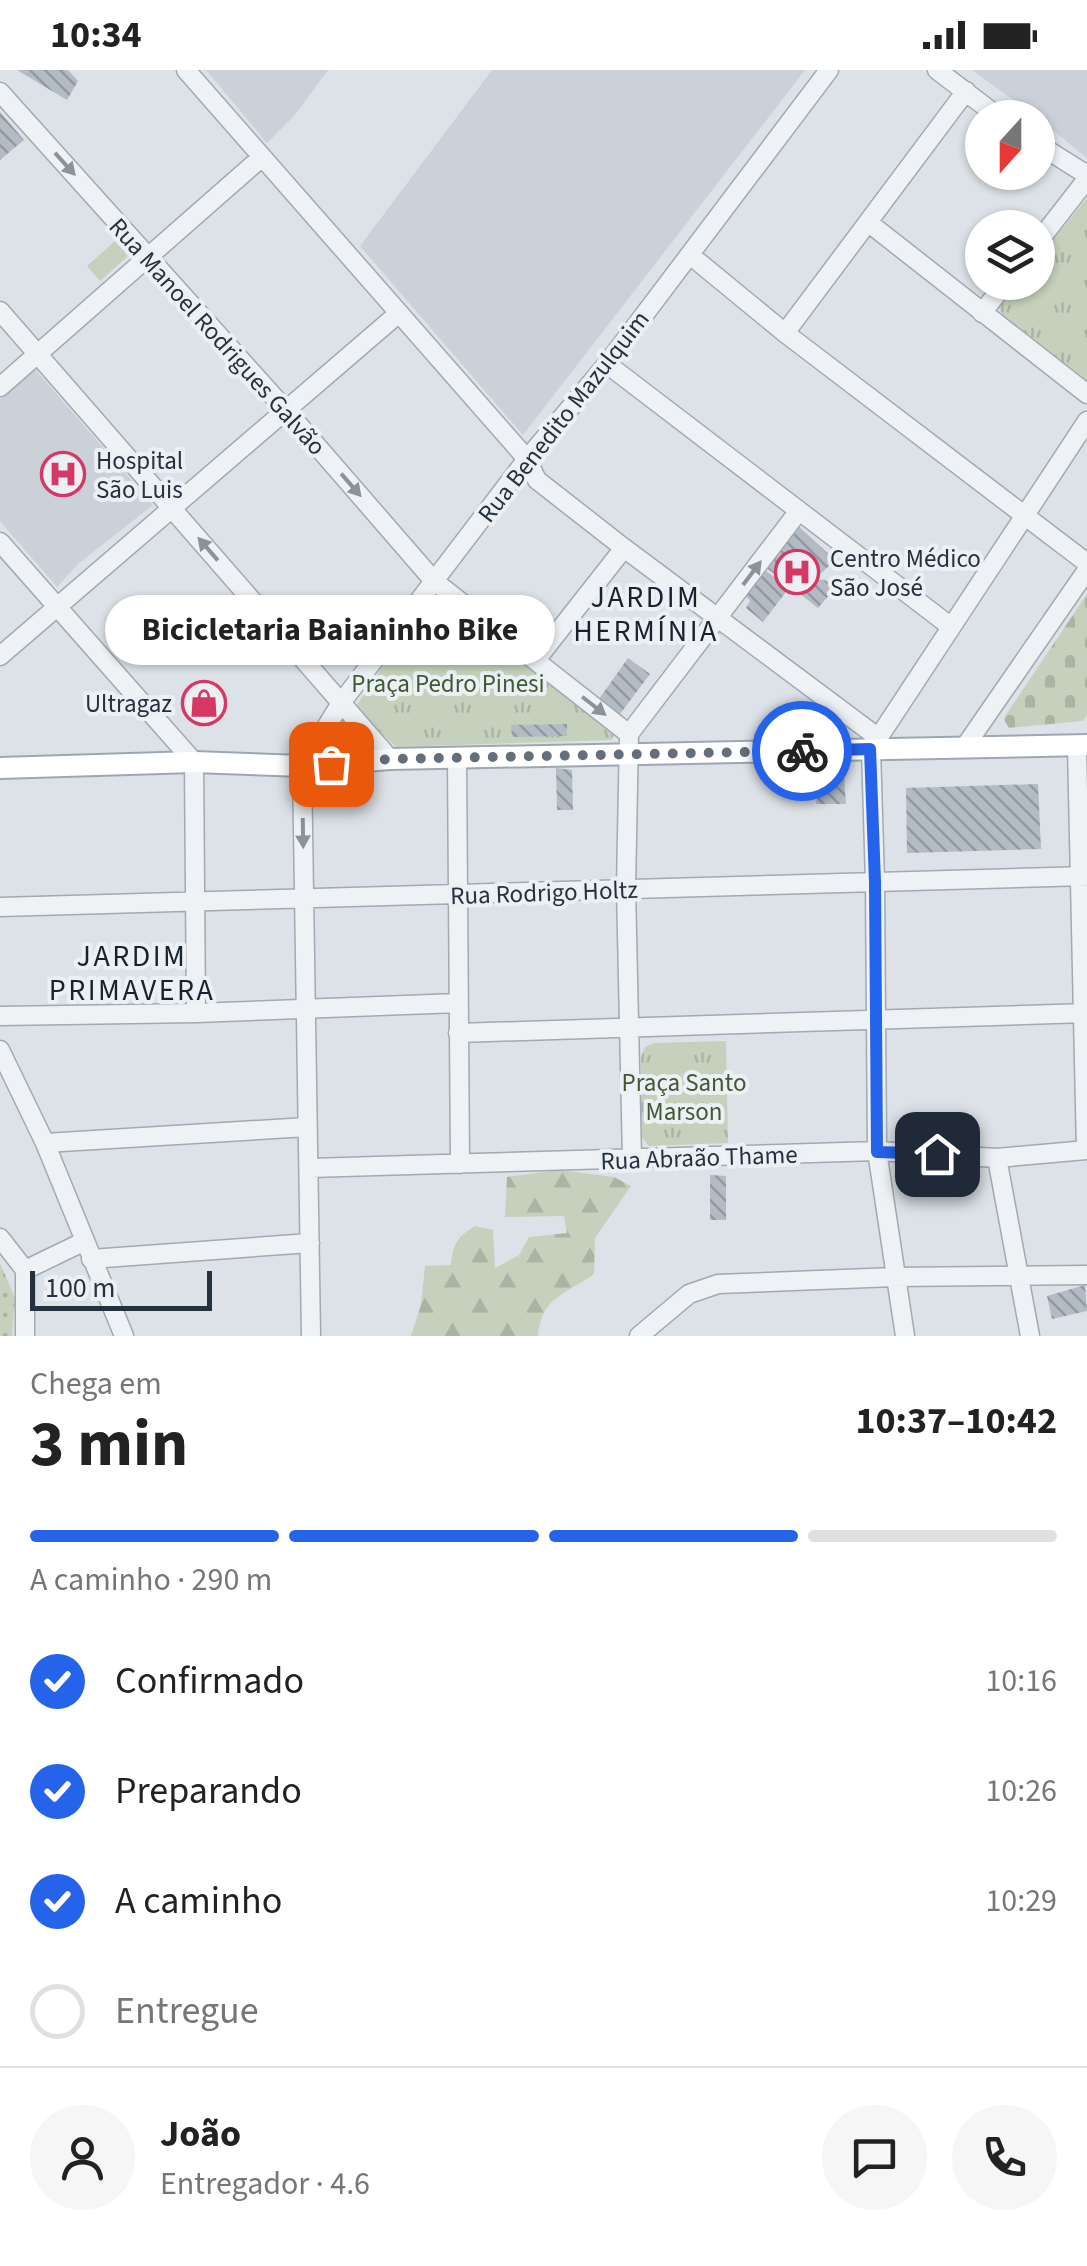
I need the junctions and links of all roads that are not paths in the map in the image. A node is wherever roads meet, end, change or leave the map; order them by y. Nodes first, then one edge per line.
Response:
1 (186, 70) edge
2 (830, 70) edge
3 (938, 70) edge
4 (0, 92) edge
5 (966, 92) junction
6 (976, 100) edge
7 (1055, 155) edge
8 (262, 157) junction
9 (1087, 177) edge
10 (1055, 219) edge
11 (869, 223) junction
12 (690, 255) junction
13 (148, 258) junction
14 (992, 300) edge
15 (0, 311) edge
16 (399, 312) junction
17 (982, 313) junction
18 (785, 333) junction
19 (38, 354) junction
20 (607, 364) junction
21 (0, 387) edge
22 (1087, 394) edge
23 (284, 408) junction
24 (1087, 421) edge
25 (528, 459) junction
26 (172, 507) junction
27 (798, 512) junction
28 (1025, 516) junction
29 (0, 542) edge
30 (624, 548) junction
31 (1087, 566) edge
32 (434, 581) junction
33 (56, 606) junction
34 (718, 618) junction
35 (950, 626) junction
36 (0, 656) edge
37 (536, 660) junction
38 (341, 703) junction
39 (629, 734) junction
40 (875, 744) junction
41 (966, 745) junction
42 (1082, 746) edge
43 (626, 755) junction
44 (457, 758) junction
45 (390, 759) junction
46 (194, 762) junction
47 (302, 766) junction
48 (0, 768) edge
49 (1084, 876) edge
50 (875, 882) junction
51 (626, 888) junction
52 (458, 896) junction
53 (305, 900) junction
54 (196, 902) junction
55 (0, 907) edge
56 (458, 1003) junction
57 (304, 1007) junction
58 (196, 1014) junction
59 (1085, 1014) edge
60 (0, 1016) edge
61 (877, 1020) junction
62 (628, 1029) junction
63 (458, 1033) junction
64 (0, 1050) edge
65 (307, 1127) junction
66 (46, 1143) junction
67 (1087, 1150) edge
68 (877, 1152) junction
69 (997, 1158) junction
70 (632, 1159) junction
71 (460, 1164) junction
72 (310, 1168) junction
73 (0, 1238) edge
74 (310, 1244) junction
75 (87, 1251) junction
76 (25, 1270) junction
77 (1087, 1275) edge
78 (894, 1277) junction
79 (1019, 1277) junction
80 (24, 1336) edge
81 (124, 1336) edge
82 (311, 1336) edge
83 (638, 1336) edge
84 (906, 1336) edge
85 (1030, 1336) edge

1 - 8 street
2 - 12 street, Rua Benedito Mazulquim
3 - 5 street
4 -> 13 street, Rua Manoel Rodrigues Galvão
5 - 6 street
5 - 11 street
7 - 9 street
8 - 13 street
8 - 16 street
9 - 10 street
11 - 17 street
11 - 18 street
12 - 18 street
12 - 20 street, Rua Benedito Mazulquim
13 - 19 street
13 - 23 street, Rua Manoel Rodrigues Galvão
14 - 17 street
15 - 19 street
16 - 23 street
16 - 25 street
17 - 22 street
18 - 28 street
19 - 21 street
19 - 26 street
20 - 25 street, Rua Benedito Mazulquim
20 - 27 street
23 - 26 street
23 -> 32 street, Rua Manoel Rodrigues Galvão
24 - 28 street
25 - 30 street
25 - 32 street, Rua Benedito Mazulquim
26 - 33 street
38 -> 26 street
34 -> 27 street
27 - 35 street
28 - 31 street
28 - 35 street
29 - 33 street
30 - 34 street
30 - 37 street
31 - 41 street
32 - 37 street
32 - 38 street, Rua Benedito Mazulquim
33 - 36 street
33 - 46 street
34 - 39 street
34 - 40 street
35 - 40 street
37 -> 39 street
38 - 45 street
38 - 47 street, Rua Benedito Mazulquim
39 - 43 street
40 - 41 main road
40 - 43 main road
40 - 50 street
41 - 42 main road
42 - 49 street
43 - 44 main road
43 - 51 street
44 - 45 main road
44 - 52 street
45 - 47 main road
46 - 47 main road
46 - 48 main road
46 - 54 street
47 -> 53 street
49 - 50 street, Rua Rodrigo Holtz
49 - 59 street
50 - 51 street, Rua Rodrigo Holtz
50 - 61 street
51 - 52 street, Rua Rodrigo Holtz
51 - 62 street
52 - 53 street, Rua Rodrigo Holtz
52 - 56 street
53 - 54 street, Rua Rodrigo Holtz
53 - 57 street
54 - 55 street, Rua Rodrigo Holtz
54 - 58 street
56 - 57 street
56 - 63 street
57 - 58 street
57 - 65 street
58 - 60 street
59 - 61 street
59 - 67 street
61 - 62 street
61 - 68 street
62 - 63 street
62 - 70 street
63 - 71 street
64 - 66 street
65 - 66 street
65 - 72 street
66 - 75 street
67 - 69 street, Rua Abraão Thame
68 - 69 street, Rua Abraão Thame
68 - 70 street, Rua Abraão Thame
68 - 78 street
69 - 79 street
70 - 71 street, Rua Abraão Thame
71 - 72 street, Rua Abraão Thame
72 - 74 street
73 - 76 street
74 - 75 street
74 - 82 street
75 - 76 street
75 - 81 street
76 - 80 street
77 - 79 street
78 - 79 street
78 - 83 street
78 - 84 street
79 - 85 street

